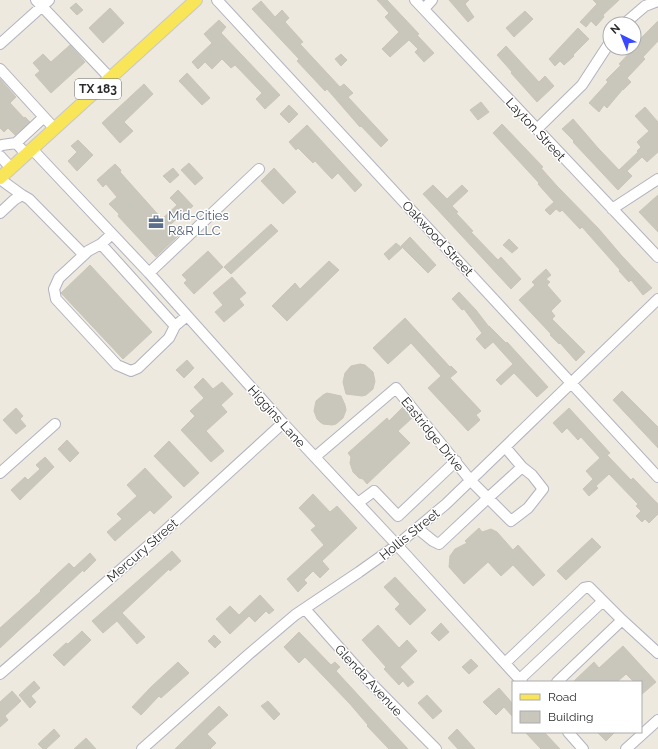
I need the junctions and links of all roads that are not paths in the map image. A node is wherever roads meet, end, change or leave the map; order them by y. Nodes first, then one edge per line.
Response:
1 (196, 0) edge
2 (217, 0) edge
3 (415, 0) edge
4 (432, 0) edge
5 (42, 2) edge
6 (658, 2) edge
7 (424, 9) junction
8 (633, 16) edge
9 (0, 44) edge
10 (602, 54) edge
11 (0, 68) edge
12 (110, 78) junction
13 (44, 117) junction
14 (54, 128) junction
15 (537, 129) junction
16 (16, 143) junction
17 (0, 146) edge
18 (29, 152) junction
19 (0, 156) edge
20 (11, 168) junction
21 (259, 170) dead end
22 (0, 178) edge
23 (658, 179) edge
24 (22, 195) junction
25 (612, 209) junction
26 (0, 212) edge
27 (112, 234) junction
28 (101, 244) junction
29 (84, 255) junction
30 (658, 257) edge
31 (149, 273) junction
32 (658, 298) edge
33 (187, 316) junction
34 (175, 326) junction
35 (571, 382) junction
36 (283, 423) junction
37 (55, 424) dead end
38 (505, 448) junction
39 (315, 457) junction
40 (456, 461) junction
41 (522, 467) junction
42 (0, 473) edge
43 (658, 477) edge
44 (471, 481) junction
45 (488, 498) junction
46 (358, 503) junction
47 (417, 528) junction
48 (398, 545) junction
49 (603, 601) junction
50 (304, 609) junction
51 (622, 620) junction
52 (658, 653) edge
53 (505, 663) junction
54 (0, 674) edge
55 (521, 681) edge
56 (558, 681) edge
57 (658, 720) edge
58 (569, 733) edge
59 (430, 747) edge
60 (142, 749) edge
61 (583, 749) edge
62 (626, 749) edge

1 - 12 main road, TX 183
2 - 35 street, Oakwood Street
3 - 7 street, Layton Street
4 - 7 street
5 - 9 street
5 - 12 street
6 - 8 street
7 - 15 street, Layton Street
10 - 15 street
11 - 13 street
12 - 14 main road, TX 183
13 - 14 street
13 - 16 street
14 - 18 main road, TX 183
15 - 25 street, Layton Street
16 - 17 street
16 - 18 street, Higgins Lane
18 - 20 main road, TX 183
18 - 27 street, Higgins Lane
19 - 20 street
20 - 22 main road, TX 183
21 - 31 street
22 - 24 street
23 - 25 street
24 - 26 street
24 - 29 street
25 - 30 street, Layton Street
27 - 28 street
27 - 31 street, Higgins Lane
28 - 29 street
28 - 34 street
29 - 34 street
31 - 33 street, Higgins Lane
32 - 35 street, Hollis Street
33 - 34 street
33 - 36 street, Higgins Lane
35 - 38 street, Hollis Street
35 - 43 street, Oakwood Street
36 - 39 street, Higgins Lane
36 - 54 street, Mercury Street
37 - 42 street
38 - 41 street
38 - 44 street, Hollis Street
39 - 40 street, Eastridge Drive
39 - 46 street, Higgins Lane
40 - 44 street, Eastridge Drive
40 - 46 street
41 - 45 street
41 - 45 street, Eastridge Drive
44 - 45 street, Eastridge Drive
44 - 47 street, Hollis Street
45 - 47 street
46 - 48 street, Higgins Lane
47 - 48 street, Hollis Street
48 - 50 street, Hollis Street
48 - 53 street, Higgins Lane
49 - 51 street
49 - 53 street
49 - 55 street
50 - 59 street, Glenda Avenue
50 - 60 street, Hollis Street
51 - 52 street
51 - 56 street
53 - 55 street, Higgins Lane
57 - 62 street
58 - 61 street

